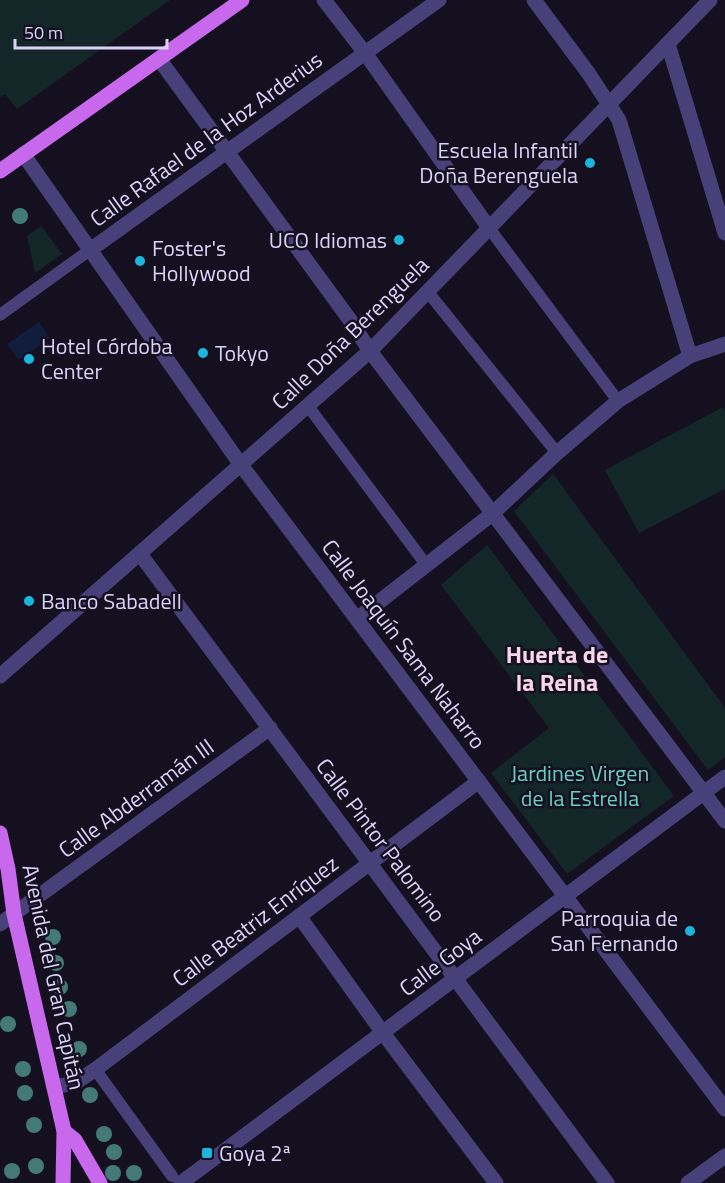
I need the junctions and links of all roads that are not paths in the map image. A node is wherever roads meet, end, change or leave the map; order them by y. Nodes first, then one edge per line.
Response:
1 (242, 0) edge
2 (324, 0) edge
3 (439, 0) edge
4 (534, 0) edge
5 (710, 0) edge
6 (668, 44) junction
7 (365, 53) junction
8 (159, 59) junction
9 (610, 104) junction
10 (227, 152) junction
11 (23, 154) junction
12 (0, 171) edge
13 (489, 228) junction
14 (725, 233) edge
15 (90, 250) junction
16 (428, 292) junction
17 (0, 315) edge
18 (725, 344) edge
19 (370, 351) junction
20 (690, 356) junction
21 (618, 400) junction
22 (308, 405) junction
23 (557, 453) junction
24 (241, 465) junction
25 (492, 514) junction
26 (140, 554) junction
27 (427, 566) junction
28 (357, 619) junction
29 (0, 676) edge
30 (270, 728) junction
31 (725, 777) edge
32 (479, 781) junction
33 (704, 793) junction
34 (725, 820) edge
35 (0, 833) edge
36 (370, 863) junction
37 (565, 897) junction
38 (14, 914) junction
39 (299, 916) junction
40 (0, 924) edge
41 (455, 979) junction
42 (383, 1033) junction
43 (100, 1076) dead end
44 (54, 1087) junction
45 (725, 1109) edge
46 (64, 1131) junction
47 (725, 1156) edge
48 (177, 1179) edge
49 (63, 1183) edge
50 (100, 1183) edge
51 (496, 1183) edge
52 (607, 1183) edge
53 (688, 1183) edge

1 - 8 main road
2 - 7 street
3 - 7 street, Calle Rafael de la Hoz Arderius
4 - 9 street
5 - 6 street, Calle Doña Berenguela
6 - 9 street, Calle Doña Berenguela
6 - 14 street
7 - 10 street, Calle Rafael de la Hoz Arderius
7 - 13 street
8 - 10 street
8 - 11 main road
9 - 13 street, Calle Doña Berenguela
9 - 20 street
10 - 15 street, Calle Rafael de la Hoz Arderius
10 - 19 street
11 - 12 main road
11 - 15 street, Calle Joaquín Sama Naharro
13 - 16 street, Calle Doña Berenguela
13 - 21 street
15 - 17 street, Calle Rafael de la Hoz Arderius
15 - 24 street, Calle Joaquín Sama Naharro
16 - 19 street, Calle Doña Berenguela
16 - 23 street
18 - 20 street
19 - 22 street, Calle Doña Berenguela
19 - 25 street
20 - 21 street
21 - 23 street
22 - 24 street, Calle Doña Berenguela
22 - 27 street
23 - 25 street
24 - 26 street, Calle Doña Berenguela
24 - 28 street, Calle Joaquín Sama Naharro
25 - 27 street
25 - 33 street
26 - 29 street, Calle Doña Berenguela
26 - 30 street, Calle Pintor Palomino
27 - 28 street
28 - 32 street, Calle Joaquín Sama Naharro
30 - 36 street, Calle Pintor Palomino
30 - 38 street, Calle Abderramán III
31 - 33 street, Calle Goya
32 - 36 street, Calle Beatriz Enríquez
32 - 37 street, Calle Joaquín Sama Naharro
33 - 34 street
33 - 37 street, Calle Goya
35 - 38 main road, Avenida del Gran Capitán
36 - 39 street, Calle Beatriz Enríquez
36 - 41 street, Calle Pintor Palomino
37 - 41 street, Calle Goya
37 - 45 street, Calle Joaquín Sama Naharro
38 - 40 street, Calle Abderramán III
38 - 44 main road, Avenida del Gran Capitán
39 - 42 street
39 - 44 street, Calle Beatriz Enríquez
41 - 42 street, Calle Goya
41 - 52 street, Calle Pintor Palomino
42 - 48 street, Calle Goya
42 - 51 street
43 - 48 street
44 - 46 main road, Avenida del Gran Capitán
46 - 49 main road, Avenida del Gran Capitán
46 - 50 main road, Avenida del Gran Capitán
47 - 53 street

